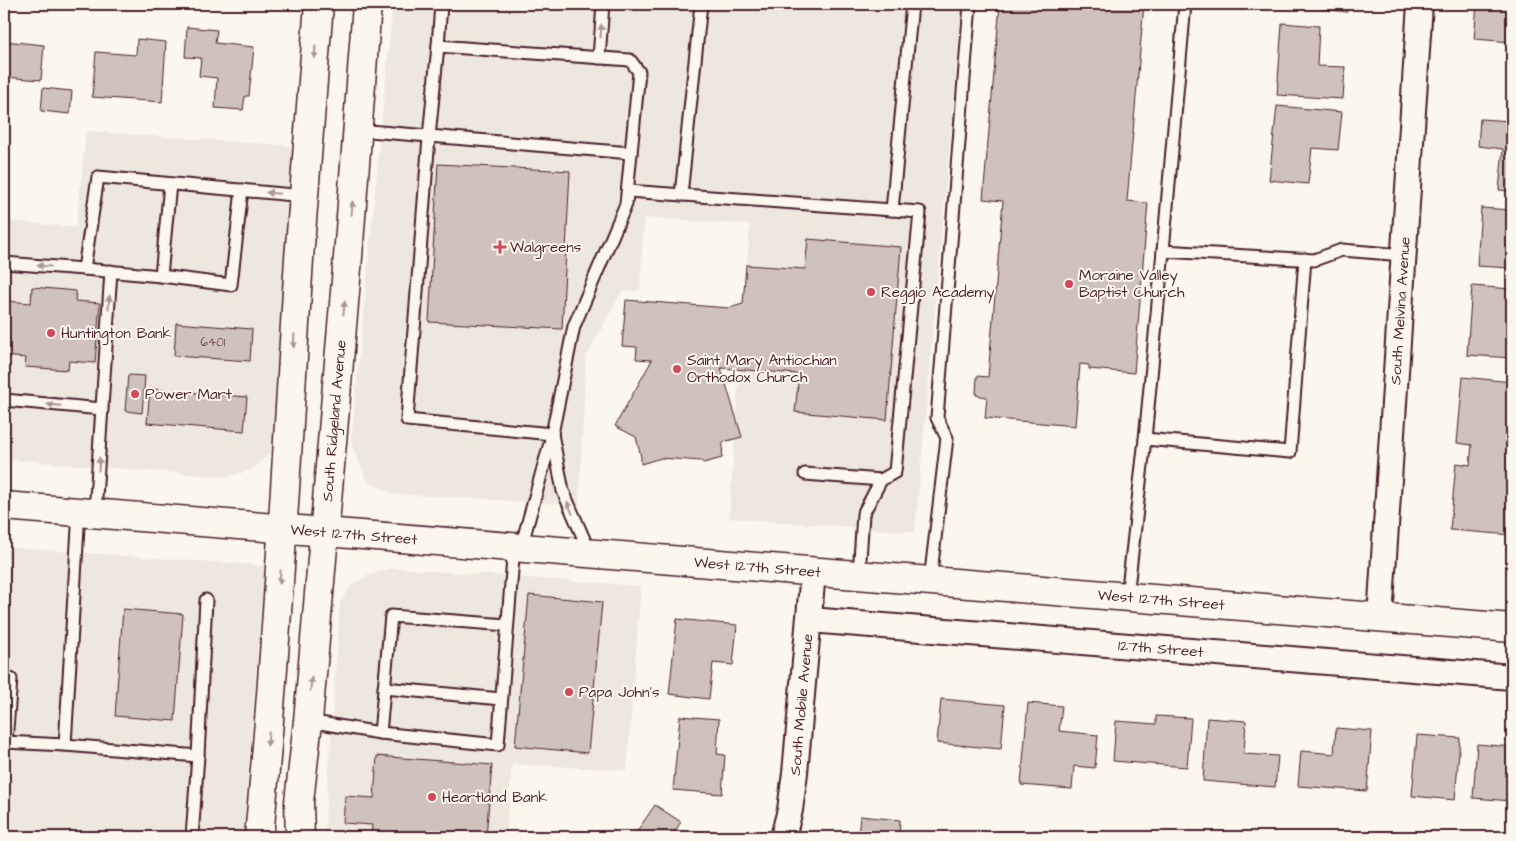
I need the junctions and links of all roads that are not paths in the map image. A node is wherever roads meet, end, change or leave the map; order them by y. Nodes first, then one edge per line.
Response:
1 (318, 4) edge
2 (367, 4) edge
3 (441, 4) edge
4 (603, 4) edge
5 (701, 4) edge
6 (912, 4) edge
7 (970, 4) edge
8 (1185, 4) edge
9 (1420, 4) edge
10 (438, 46) junction
11 (599, 58) junction
12 (357, 130) junction
13 (429, 137) junction
14 (631, 153) junction
15 (170, 184) junction
16 (242, 190) junction
17 (628, 191) junction
18 (681, 195) junction
19 (304, 196) junction
20 (892, 210) junction
21 (1163, 251) junction
22 (1403, 255) junction
23 (1305, 259) junction
24 (4, 263) edge
25 (84, 268) junction
26 (112, 271) junction
27 (161, 276) junction
28 (4, 400) edge
29 (102, 409) junction
30 (552, 434) junction
31 (1145, 439) junction
32 (805, 474) dead end
33 (881, 480) junction
34 (4, 506) edge
35 (87, 512) junction
36 (284, 528) junction
37 (324, 531) junction
38 (517, 546) junction
39 (590, 553) junction
40 (813, 572) junction
41 (859, 575) junction
42 (930, 581) junction
43 (1127, 597) junction
44 (206, 600) dead end
45 (1380, 618) junction
46 (810, 620) junction
47 (507, 625) junction
48 (1512, 628) edge
49 (4, 678) edge
50 (1512, 678) edge
51 (384, 688) junction
52 (501, 699) junction
53 (308, 721) junction
54 (380, 733) junction
55 (5, 742) edge
56 (65, 745) junction
57 (198, 756) junction
58 (192, 837) edge
59 (259, 837) edge
60 (300, 837) edge
61 (783, 837) edge

1 -> 19 main road
2 - 12 main road, South Ridgeland Avenue
3 - 10 lane
11 -> 4 lane
5 - 18 lane
6 - 20 lane
7 - 42 lane
8 - 21 lane
9 - 22 street, South Melvina Avenue
10 - 11 lane
10 - 13 lane
11 - 14 lane
12 - 13 lane
37 -> 12 main road, South Ridgeland Avenue
13 - 14 lane
13 - 30 lane
14 - 17 lane
15 - 16 lane
15 - 25 lane
15 - 27 lane
19 -> 16 lane
16 - 27 lane
17 - 18 lane
17 - 30 lane
18 - 20 lane
19 -> 36 main road
20 - 33 lane
21 - 23 lane
21 - 31 lane
22 - 23 lane
22 - 45 street, South Melvina Avenue
23 - 31 lane
25 -> 24 lane
25 - 26 lane
26 - 27 lane
29 -> 26 lane
29 -> 28 lane
35 -> 29 lane
30 - 38 lane
39 -> 30 lane
31 - 43 lane
32 - 33 lane
33 - 41 lane
34 - 35 main road, West 127th Street
35 - 36 main road, West 127th Street
35 - 56 lane
36 - 37 main road, West 127th Street
36 -> 59 main road
37 - 38 main road, West 127th Street
53 -> 37 main road, South Ridgeland Avenue
38 - 39 main road, West 127th Street
38 - 47 lane
39 - 40 main road, West 127th Street
40 - 41 main road, West 127th Street
40 - 46 street, South Mobile Avenue
41 - 42 main road, West 127th Street
42 - 43 main road, West 127th Street
43 - 45 main road, West 127th Street
44 - 57 lane
45 - 48 main road, West 127th Street
46 - 50 street, 127th Street
46 - 61 street, South Mobile Avenue
47 - 51 lane
47 - 52 lane
49 - 55 lane
51 - 52 lane
51 - 54 lane
52 - 54 lane
53 - 54 lane
53 - 60 main road, South Ridgeland Avenue
55 - 56 lane
56 - 57 lane
57 - 58 lane

